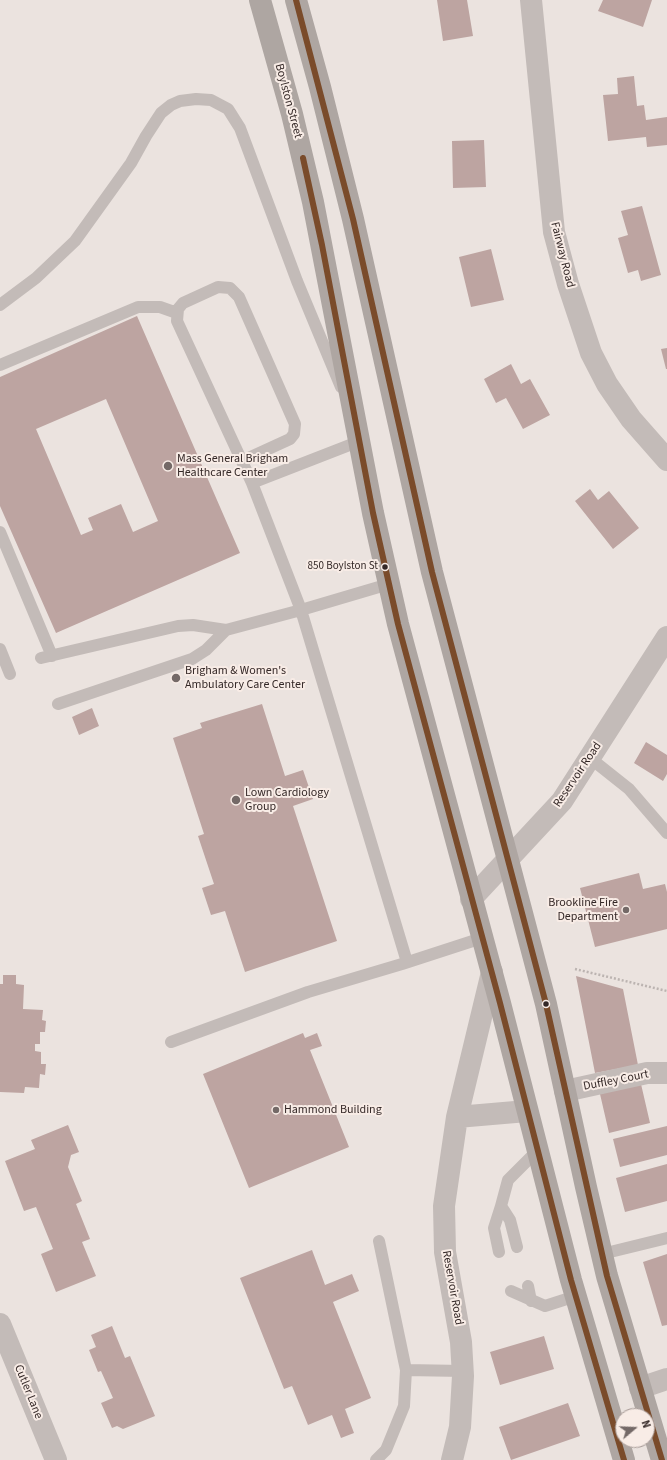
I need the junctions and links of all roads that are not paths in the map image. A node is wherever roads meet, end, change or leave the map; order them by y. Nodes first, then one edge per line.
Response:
1 (260, 0) edge
2 (296, 0) edge
3 (531, 0) edge
4 (547, 0) edge
5 (534, 22) junction
6 (0, 305) edge
7 (177, 313) junction
8 (0, 365) edge
9 (358, 433) junction
10 (667, 460) edge
11 (242, 461) junction
12 (252, 483) junction
13 (0, 532) edge
14 (389, 584) junction
15 (301, 610) junction
16 (226, 630) junction
17 (667, 637) edge
18 (0, 649) edge
19 (10, 674) dead end
20 (58, 704) dead end
21 (590, 758) junction
22 (667, 833) edge
23 (508, 860) junction
24 (471, 899) junction
25 (482, 938) junction
26 (408, 962) junction
27 (492, 972) junction
28 (171, 1042) dead end
29 (667, 1073) edge
30 (565, 1091) junction
31 (527, 1111) junction
32 (457, 1117) junction
33 (538, 1151) junction
34 (501, 1206) junction
35 (667, 1238) edge
36 (379, 1241) dead end
37 (517, 1247) dead end
38 (499, 1252) dead end
39 (602, 1254) junction
40 (528, 1286) dead end
41 (511, 1291) dead end
42 (576, 1296) junction
43 (531, 1301) junction
44 (0, 1324) edge
45 (406, 1370) junction
46 (463, 1371) junction
47 (667, 1379) edge
48 (640, 1388) junction
49 (56, 1460) edge
50 (376, 1460) edge
51 (452, 1460) edge
52 (624, 1460) edge
53 (662, 1460) edge

1 - 9 highway, Boylston Street
2 - 23 highway
3 - 5 street, Fairway Road
4 - 5 street
5 - 10 street, Fairway Road
6 - 9 lane
7 - 8 lane
7 - 11 lane
7 - 11 lane
9 - 12 lane
9 - 14 highway, Boylston Street
11 - 12 lane
12 - 15 lane
13 - 16 lane
14 - 15 lane
14 - 24 highway, Boylston Street
15 - 16 lane
15 - 26 lane
16 - 20 lane
17 - 21 street, Reservoir Road
18 - 19 lane
21 - 22 lane
21 - 23 street, Reservoir Road
23 - 24 street, Reservoir Road
23 - 30 highway
24 - 25 highway, Boylston Street
25 - 26 lane
25 - 27 highway, Boylston Street
26 - 28 lane
27 - 31 highway, Boylston Street
27 - 32 street, Reservoir Road
29 - 30 street, Duffley Court
30 - 39 highway
31 - 32 street
31 - 33 highway, Boylston Street
32 - 46 street, Reservoir Road
33 - 34 lane
33 - 42 highway, Boylston Street
34 - 37 lane
34 - 38 lane
35 - 39 lane
36 - 45 lane
39 - 48 highway
40 - 43 lane
41 - 43 lane
42 - 43 lane
42 - 52 highway, Boylston Street
44 - 49 street, Cutler Lane
45 - 46 lane
45 - 50 lane
46 - 51 street, Reservoir Road
47 - 48 street
48 - 53 highway

